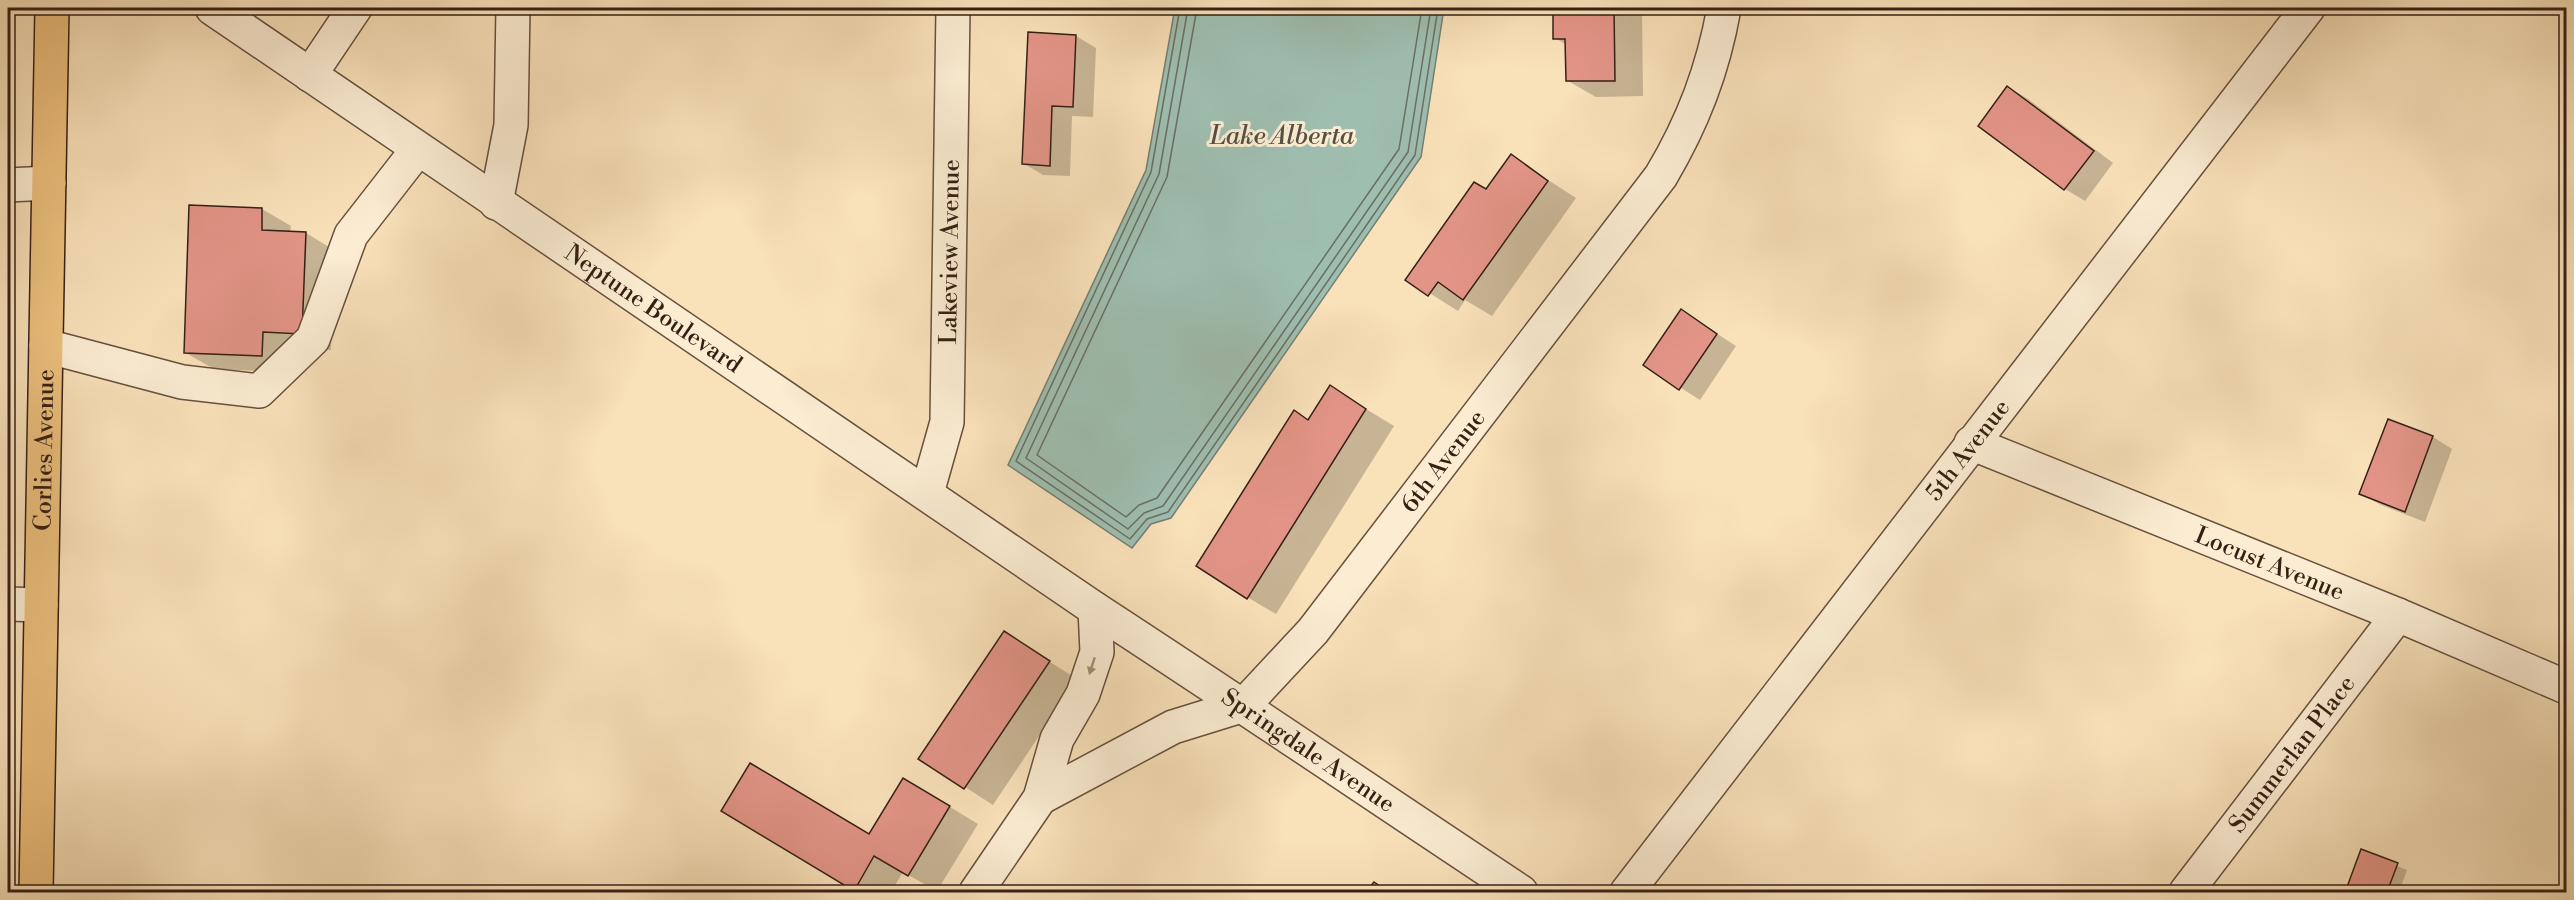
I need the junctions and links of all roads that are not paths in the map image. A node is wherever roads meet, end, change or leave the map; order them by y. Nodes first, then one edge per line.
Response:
1 (52, 8) edge
2 (212, 8) edge
3 (355, 8) edge
4 (513, 8) edge
5 (952, 8) edge
6 (1724, 8) edge
7 (2308, 8) edge
8 (310, 75) junction
9 (418, 149) junction
10 (49, 183) junction
11 (8, 185) edge
12 (496, 203) junction
13 (46, 346) junction
14 (1971, 443) junction
15 (927, 493) junction
16 (8, 604) edge
17 (41, 606) junction
18 (1095, 609) junction
19 (2398, 615) junction
20 (2566, 687) edge
21 (1244, 705) junction
22 (1040, 798) junction
23 (37, 891) edge
24 (976, 892) edge
25 (1521, 892) edge
26 (1627, 892) edge
27 (2186, 892) edge

1 - 10 highway, Corlies Avenue
2 - 8 street, Neptune Boulevard
3 - 8 street
4 - 12 street
5 - 15 street, Lakeview Avenue
6 - 21 street, 6th Avenue
7 - 14 street, 5th Avenue
8 - 9 street, Neptune Boulevard
9 - 12 street, Neptune Boulevard
9 - 13 street
10 - 11 street
10 - 13 highway, Corlies Avenue
12 - 15 street, Neptune Boulevard
13 - 17 highway, Corlies Avenue
14 - 19 street, Locust Avenue
14 - 26 street, 5th Avenue
15 - 18 street, Neptune Boulevard
16 - 17 street
17 - 23 highway, Corlies Avenue
18 - 21 street, Springdale Avenue
18 -> 22 street, 6th Avenue
19 - 20 street, Locust Avenue
19 - 27 street, Summerlan Place
21 - 22 street, 6th Avenue
21 - 25 street, Springdale Avenue
22 - 24 street, 6th Avenue

